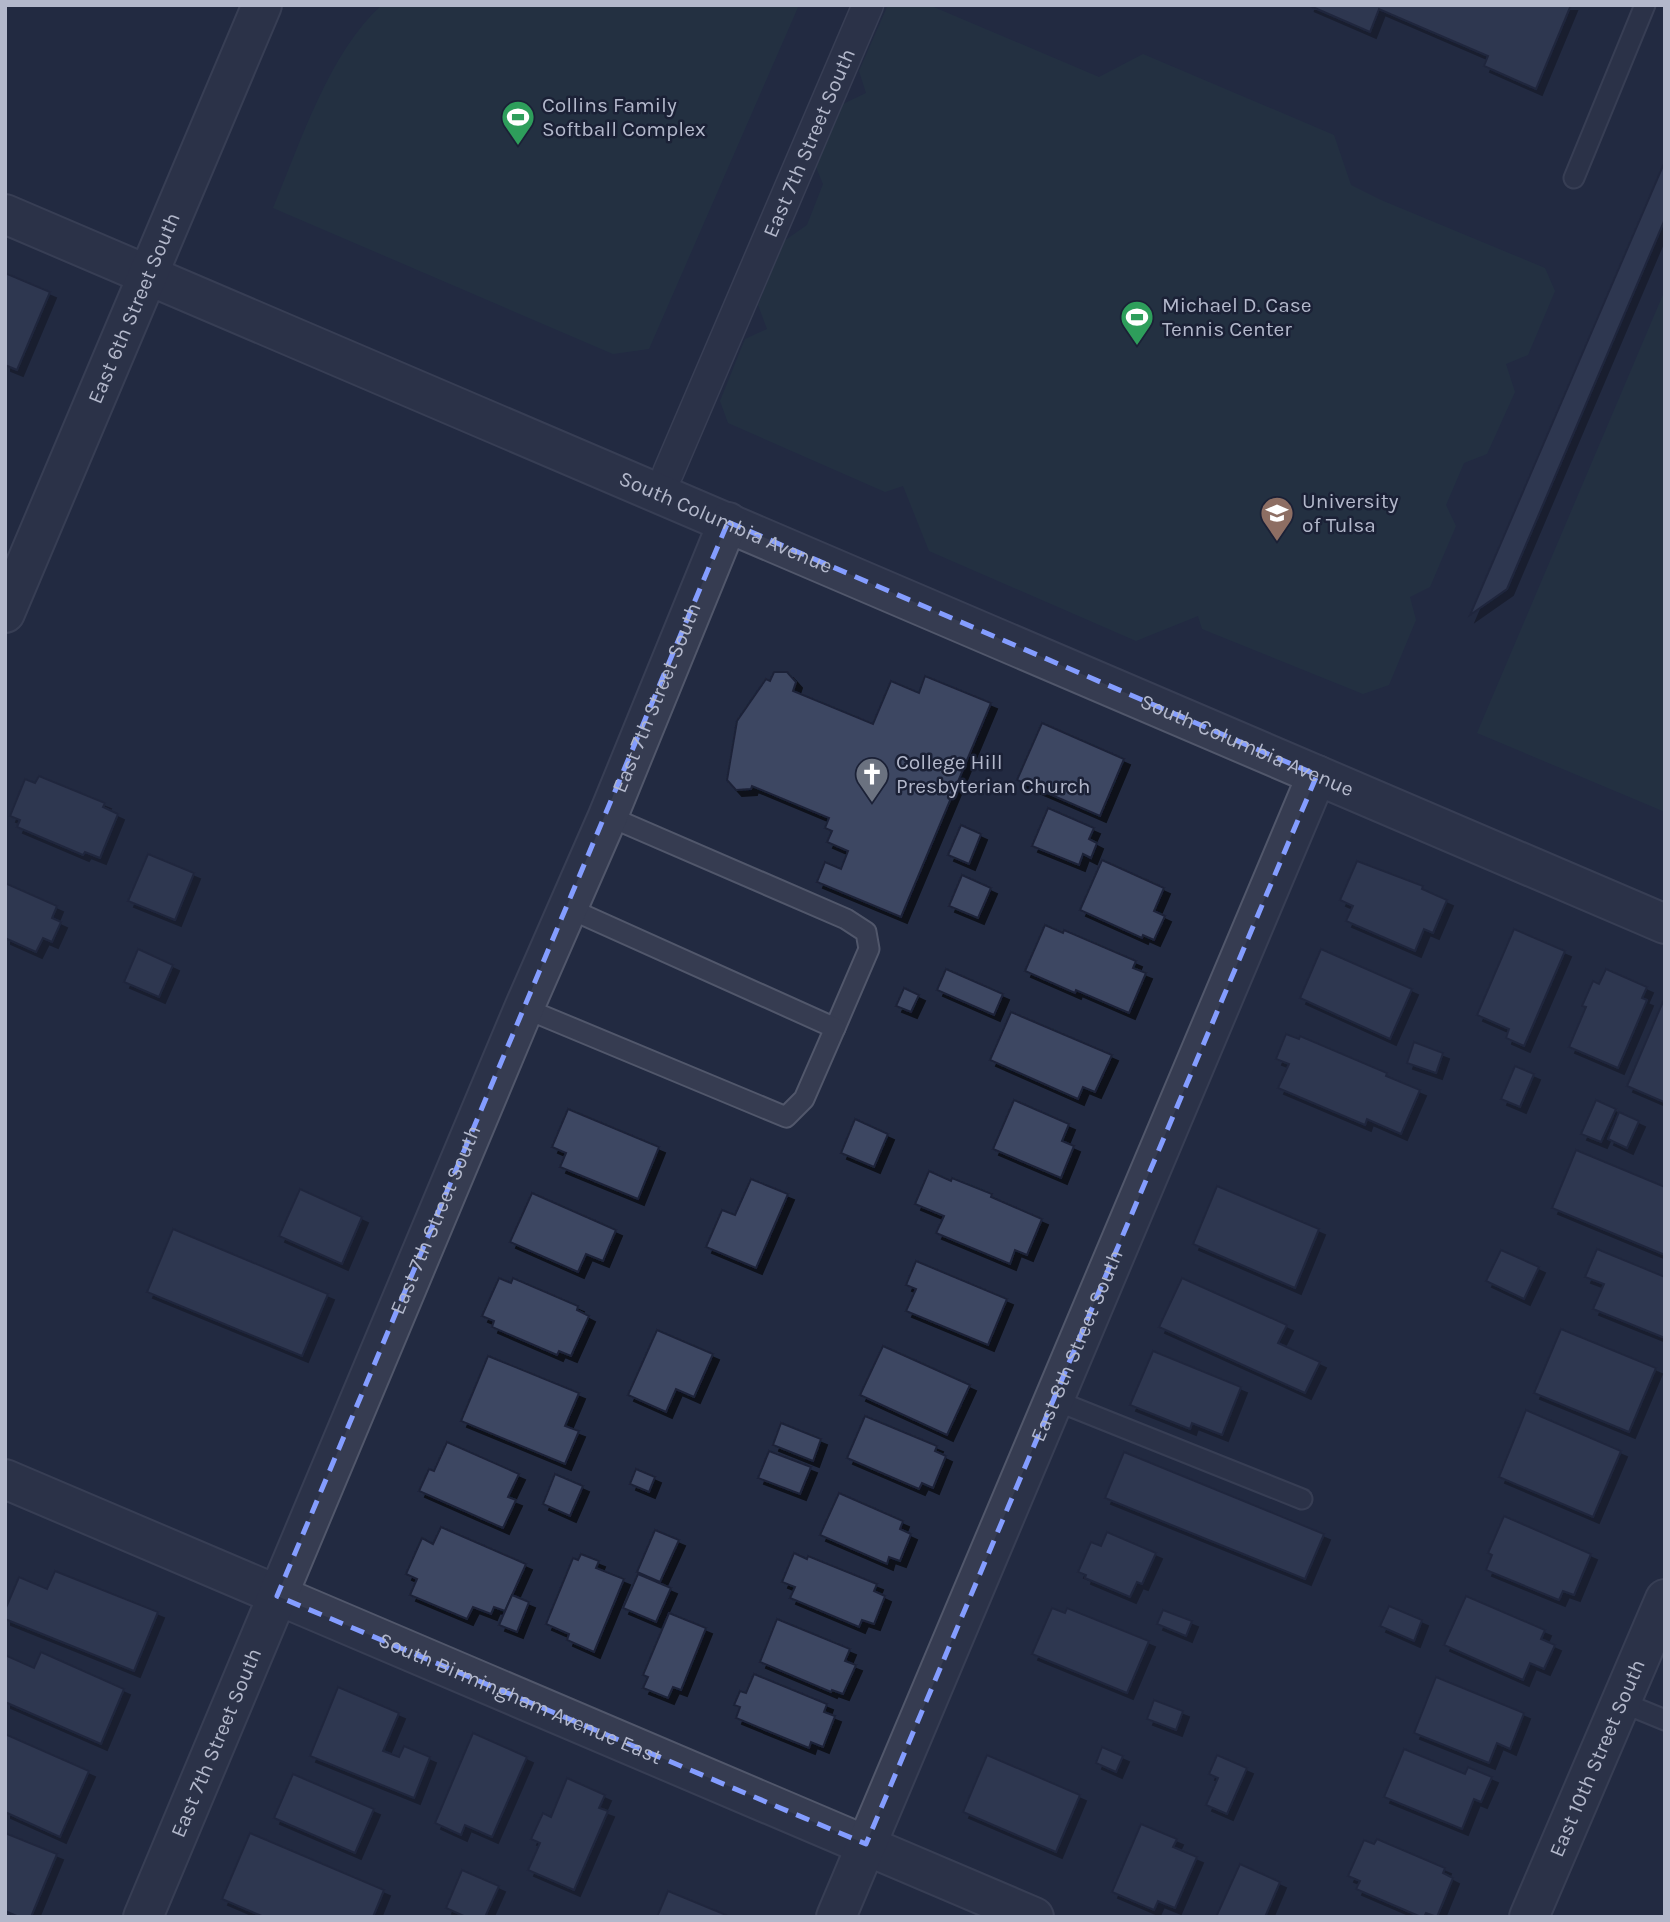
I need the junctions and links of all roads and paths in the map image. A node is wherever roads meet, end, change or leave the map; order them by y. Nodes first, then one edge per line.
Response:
1 (262, 5) edge
2 (868, 5) edge
3 (1645, 5) edge
4 (1574, 178) dead end
5 (5, 214) edge
6 (148, 276) junction
7 (668, 473) dead end
8 (728, 522) junction
9 (5, 613) edge
10 (1317, 775) junction
11 (608, 816) junction
12 (568, 908) junction
13 (1665, 924) edge
14 (524, 1008) junction
15 (835, 1028) junction
16 (1052, 1399) junction
17 (5, 1479) edge
18 (1302, 1499) dead end
19 (277, 1596) junction
20 (1665, 1599) edge
21 (1621, 1702) junction
22 (1665, 1720) edge
23 (866, 1844) junction
24 (143, 1917) edge
25 (836, 1917) edge
26 (1034, 1917) edge
27 (1529, 1917) edge

1 - 6 street, East 6th Street South
2 - 7 street, East 7th Street South
3 - 4 lane
5 - 6 street, South Columbia Avenue
6 - 8 street, South Columbia Avenue
6 - 9 street, East 6th Street South
8 - 10 street, South Columbia Avenue
8 - 11 street, East 7th Street South
10 - 13 street, South Columbia Avenue
10 - 16 street, East 8th Street South
11 - 12 street, East 7th Street South
11 - 15 lane
12 - 14 street, East 7th Street South
12 - 15 lane
14 - 15 lane
14 - 19 street, East 7th Street South
16 - 18 lane
16 - 23 street, East 8th Street South
17 - 19 street, South Birmingham Avenue East
19 - 23 street, South Birmingham Avenue East
19 - 24 street, East 7th Street South
20 - 21 street, East 10th Street South
21 - 22 lane
21 - 27 street, East 10th Street South
23 - 25 street, East 8th Street South
23 - 26 street, South Birmingham Avenue East

